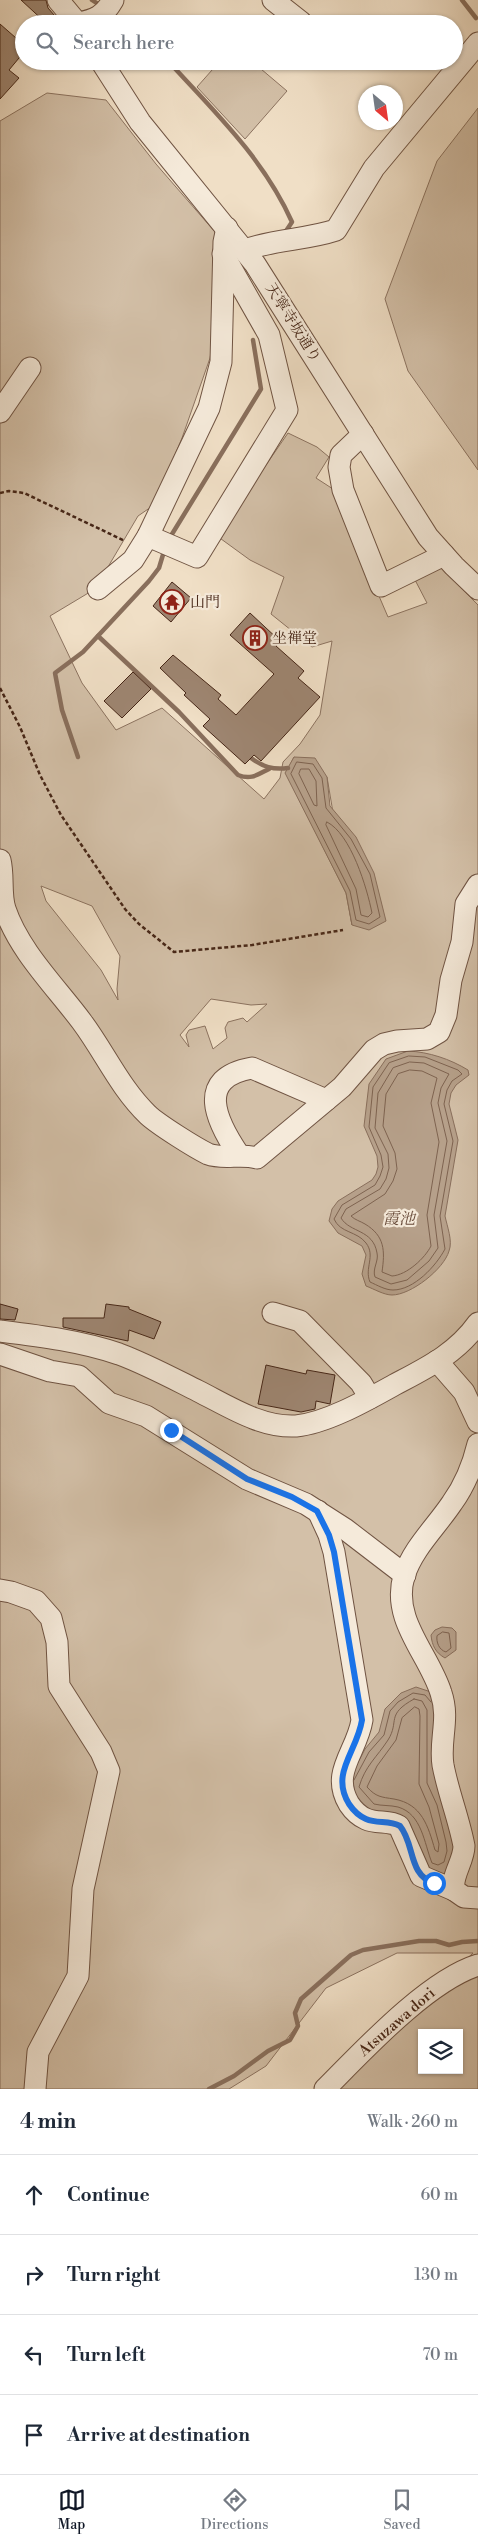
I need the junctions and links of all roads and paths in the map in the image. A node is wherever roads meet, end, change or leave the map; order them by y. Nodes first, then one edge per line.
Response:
1 (58, 0) edge
2 (113, 0) edge
3 (273, 0) edge
4 (71, 15) edge
5 (102, 15) edge
6 (292, 15) edge
7 (478, 43) edge
8 (463, 61) edge
9 (107, 70) edge
10 (456, 70) edge
11 (227, 228) junction
12 (245, 250) junction
13 (223, 254) junction
14 (30, 368) dead end
15 (0, 412) edge
16 (363, 434) junction
17 (0, 493) edge
18 (114, 535) dead end
19 (161, 542) junction
20 (444, 555) junction
21 (98, 589) dead end
22 (478, 589) edge
23 (0, 688) edge
24 (0, 860) edge
25 (478, 885) edge
26 (343, 930) dead end
27 (326, 1100) junction
28 (239, 1155) junction
29 (273, 1313) dead end
30 (478, 1323) edge
31 (0, 1331) edge
32 (0, 1354) edge
33 (437, 1361) junction
34 (370, 1398) junction
35 (477, 1417) edge
36 (478, 1444) edge
37 (317, 1511) junction
38 (405, 1575) junction
39 (0, 1590) edge
40 (454, 1890) junction
41 (478, 1898) edge
42 (478, 1965) edge
43 (35, 2089) edge
44 (325, 2089) edge

1 - 4 street
2 - 5 street
3 - 6 street
7 - 8 street
9 - 11 street, 天寧寺坂通り
10 - 12 street
11 - 12 street, 天寧寺坂通り
11 - 13 street
12 - 16 street, 天寧寺坂通り
13 - 19 street
13 - 19 street
14 - 15 street
16 - 20 street, 天寧寺坂通り
16 - 20 street
17 - 18 path
19 - 21 street
20 - 22 street, 天寧寺坂通り
23 - 26 path
24 - 28 street
25 - 27 street
27 - 28 street
27 - 28 street
29 - 34 street
30 - 33 street
31 - 34 street
32 - 37 street
33 - 34 street
33 - 35 street
36 - 38 street
37 - 38 street
37 - 40 street
38 - 40 street
39 - 43 street
40 - 41 street
42 - 44 street, Atsuzawa dori

